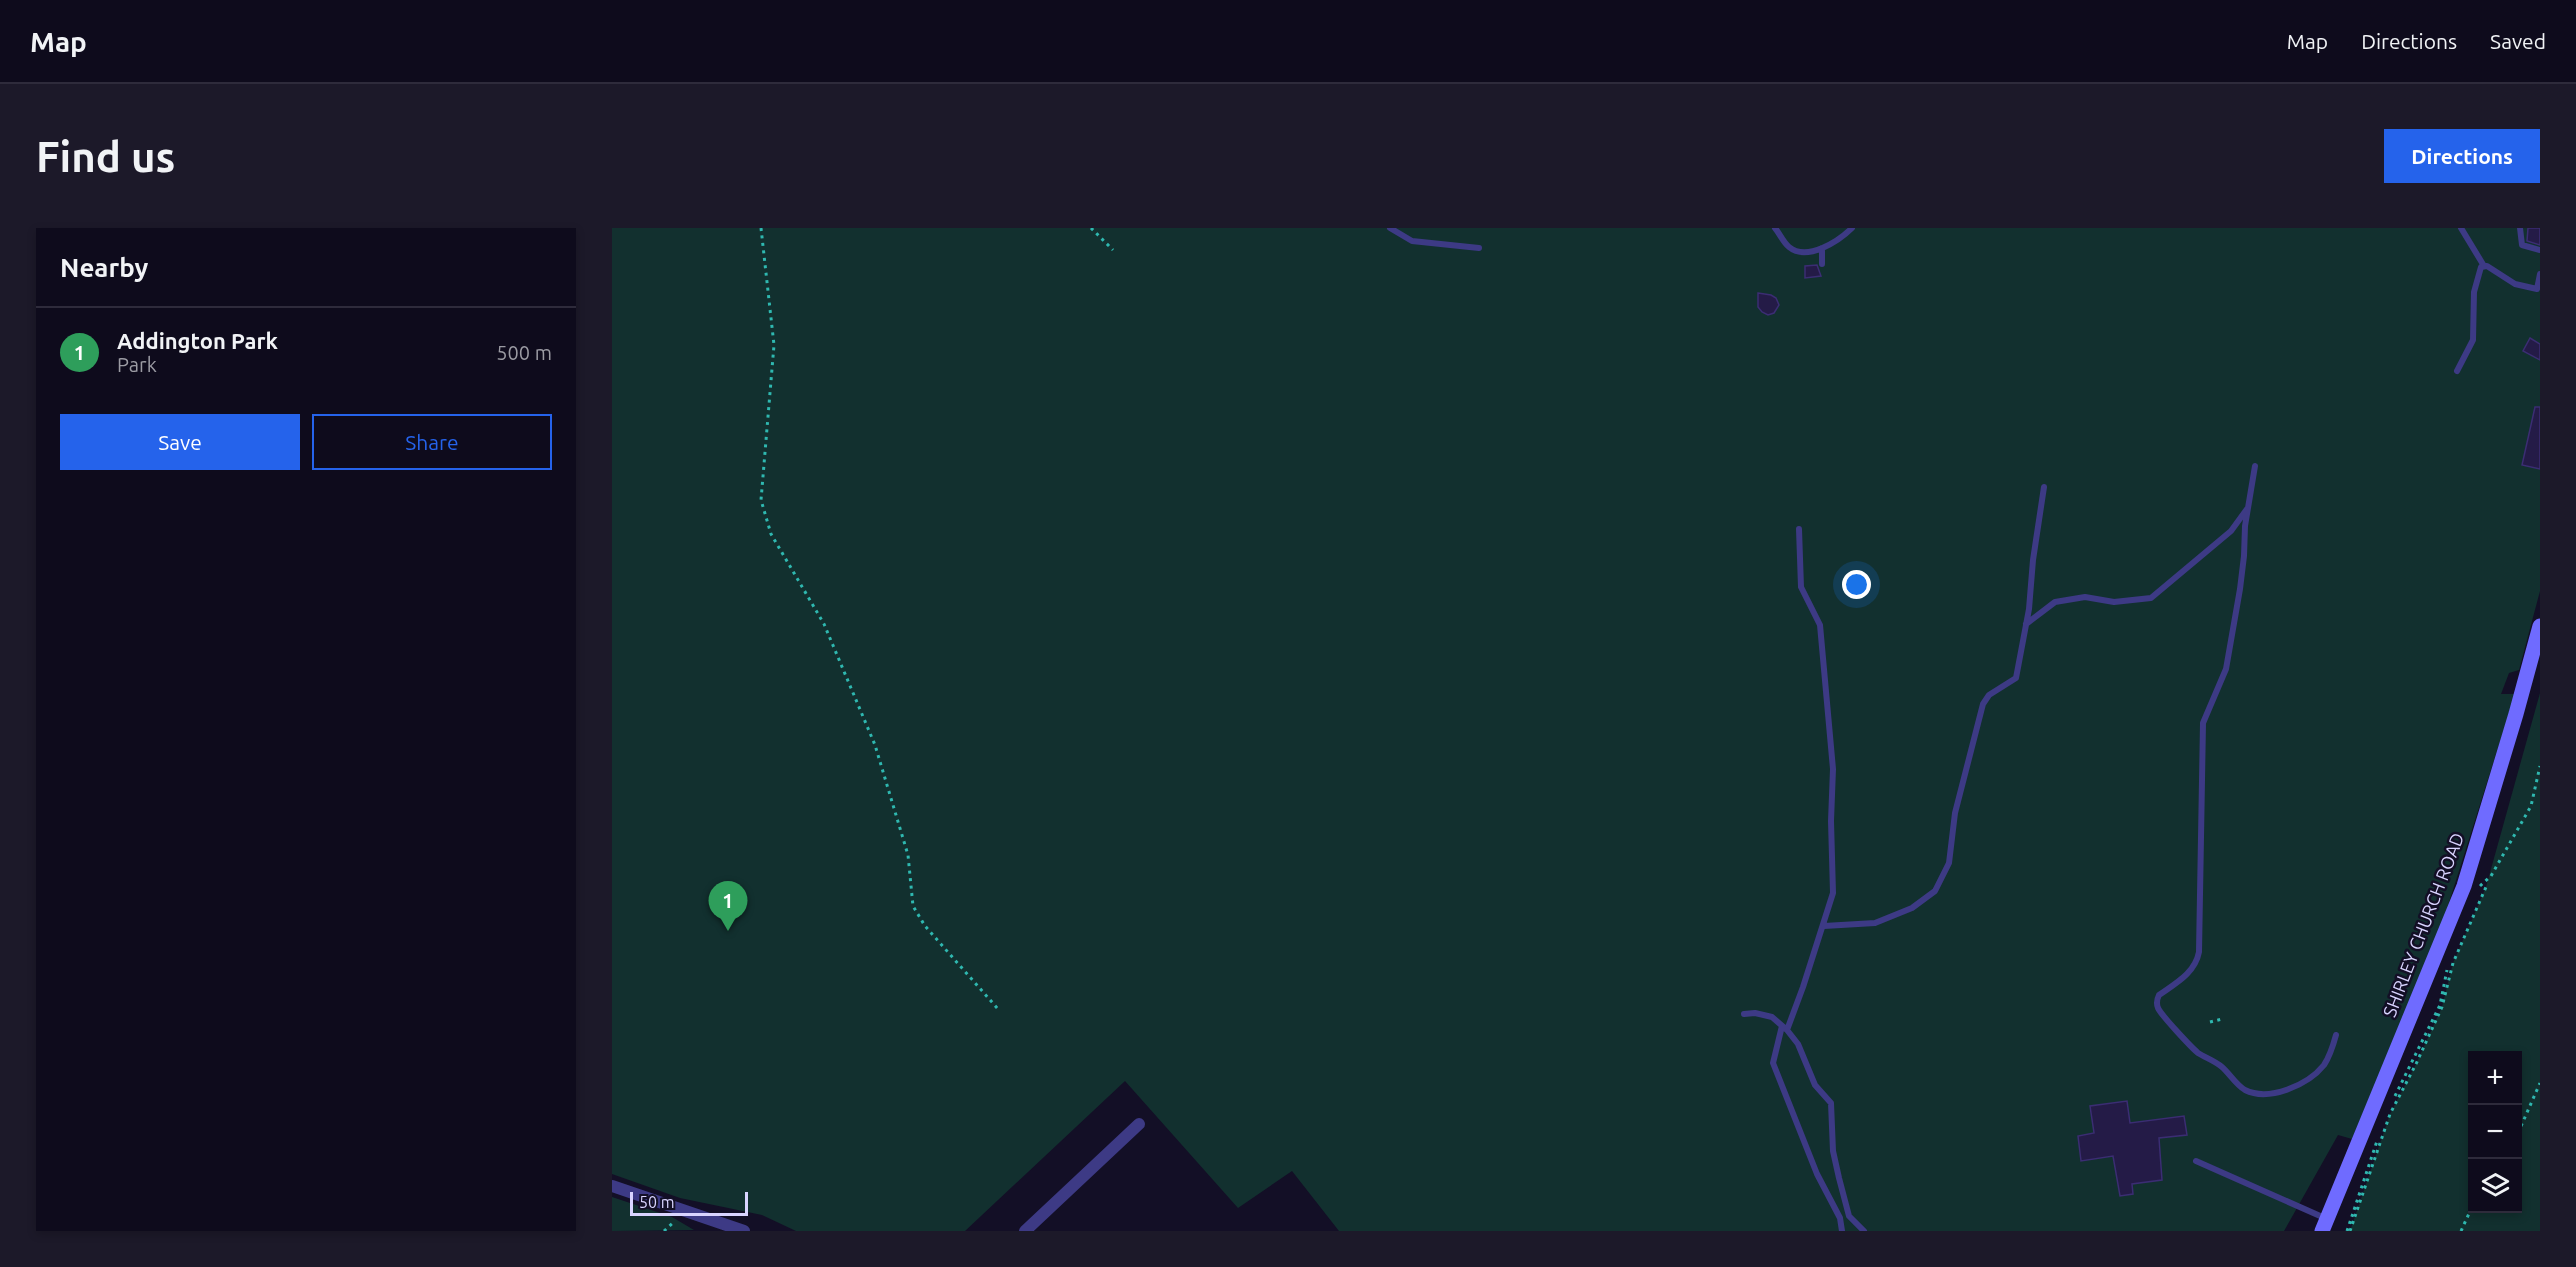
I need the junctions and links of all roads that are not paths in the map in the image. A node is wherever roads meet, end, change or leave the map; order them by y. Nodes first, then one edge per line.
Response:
1 (1390, 228) edge
2 (1775, 228) edge
3 (1852, 228) edge
4 (2461, 228) edge
5 (2520, 228) edge
6 (1479, 248) dead end
7 (1822, 248) junction
8 (2540, 250) edge
9 (1822, 264) dead end
10 (2484, 266) junction
11 (2540, 274) edge
12 (2457, 371) dead end
13 (2255, 466) dead end
14 (2044, 487) dead end
15 (2249, 506) junction
16 (1799, 530) dead end
17 (2026, 625) junction
18 (2540, 626) edge
19 (1824, 926) junction
20 (1744, 1014) dead end
21 (1784, 1028) junction
22 (2336, 1035) dead end
23 (1139, 1124) dead end
24 (2196, 1161) dead end
25 (612, 1186) edge
26 (2325, 1225) edge
27 (744, 1231) edge
28 (1025, 1231) edge
29 (1842, 1231) edge
30 (1864, 1231) edge

1 - 6 lane
2 - 7 lane
3 - 7 lane
4 - 10 lane
5 - 8 lane
7 - 9 lane
10 - 11 lane
10 - 12 lane
13 - 15 lane
14 - 17 lane
15 - 17 lane
15 - 22 lane
16 - 19 lane
17 - 19 lane
18 - 26 street, SHIRLEY CHURCH ROAD
19 - 21 lane
20 - 21 lane
21 - 29 lane
21 - 30 lane
23 - 28 street
24 - 26 lane
25 - 27 street

